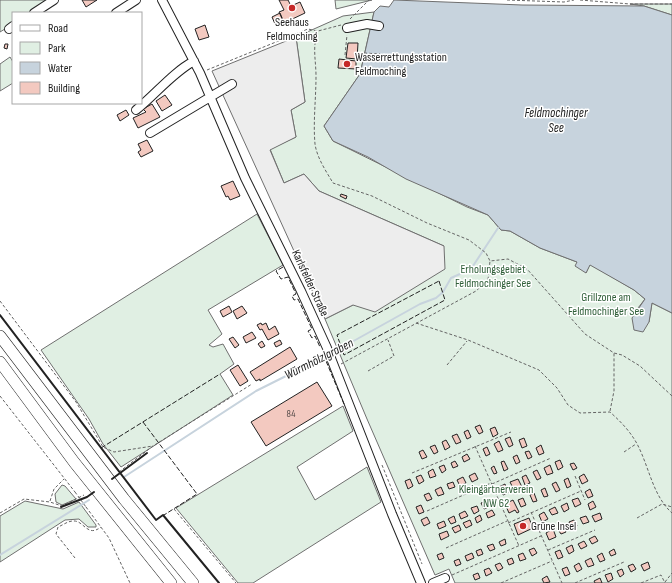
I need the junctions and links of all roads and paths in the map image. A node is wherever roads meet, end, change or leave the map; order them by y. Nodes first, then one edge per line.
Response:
1 (54, 0) edge
2 (136, 0) edge
3 (162, 0) edge
4 (370, 0) edge
5 (507, 0) edge
6 (574, 0) edge
7 (580, 0) edge
8 (672, 4) edge
9 (36, 12) edge
10 (118, 12) edge
11 (379, 26) dead end
12 (347, 28) joint
13 (318, 31) junction
14 (364, 53) dead end
15 (380, 54) dead end
16 (345, 55) dead end
17 (194, 61) junction
18 (200, 73) junction
19 (232, 84) dead end
20 (210, 96) junction
21 (136, 110) dead end
22 (150, 132) dead end
23 (490, 261) junction
24 (0, 301) edge
25 (416, 323) junction
26 (0, 336) edge
27 (388, 339) junction
28 (468, 340) junction
29 (614, 353) junction
30 (336, 360) junction
31 (0, 362) edge
32 (447, 365) dead end
33 (368, 371) dead end
34 (252, 384) dead end
35 (0, 396) edge
36 (672, 397) edge
37 (610, 412) junction
38 (511, 432) dead end
39 (637, 443) junction
40 (153, 446) junction
41 (475, 446) junction
42 (624, 452) dead end
43 (551, 458) dead end
44 (380, 462) dead end
45 (119, 472) dead end
46 (412, 473) dead end
47 (575, 476) dead end
48 (64, 479) junction
49 (491, 484) junction
50 (581, 491) junction
51 (84, 495) dead end
52 (585, 500) dead end
53 (50, 502) junction
54 (662, 504) junction
55 (672, 507) edge
56 (174, 509) dead end
57 (427, 511) dead end
58 (531, 512) junction
59 (672, 513) edge
60 (0, 514) edge
61 (637, 518) dead end
62 (508, 522) junction
63 (102, 527) junction
64 (595, 530) dead end
65 (541, 536) junction
66 (518, 546) junction
67 (446, 548) dead end
68 (548, 550) junction
69 (75, 558) dead end
70 (553, 561) junction
71 (624, 562) dead end
72 (424, 569) dead end
73 (456, 573) dead end
74 (672, 573) edge
75 (445, 578) dead end
76 (130, 583) edge
77 (171, 583) edge
78 (193, 583) edge
79 (236, 583) edge
80 (421, 583) edge
81 (433, 583) edge
82 (502, 583) edge
83 (562, 583) edge
84 (575, 583) edge
85 (642, 583) edge
86 (665, 583) edge

1 - 9 street
2 - 10 street
3 - 17 street, Karlsfelder Straße
4 - 13 path
5 - 6 path
7 - 8 path
11 - 12 street
12 - 16 path
13 - 18 path
13 - 23 path
14 - 15 path
17 - 18 street, Karlsfelder Straße
17 - 21 street
18 - 20 street, Karlsfelder Straße
19 - 20 street
20 - 22 street
20 - 30 street, Karlsfelder Straße
23 - 25 path
23 - 29 path
24 - 40 path
25 - 27 path
25 - 28 path
26 - 78 highway
27 - 30 path
27 - 33 path
28 - 32 path
28 - 37 path
29 - 36 path
29 - 37 path
30 - 80 street, Karlsfelder Straße
31 - 77 highway
34 - 40 path
35 - 48 path
37 - 39 path
38 - 41 path
39 - 42 path
39 - 54 path
40 - 45 path
41 - 46 path
41 - 49 path
43 - 49 path
44 - 72 path
47 - 50 path
48 - 53 path
48 - 63 path, bridge
49 - 57 path
49 - 62 path
50 - 52 path
50 - 58 path
51 - 53 path
53 - 60 path
54 - 55 path
54 - 59 path
54 - 61 path
56 - 79 path
58 - 62 path
58 - 65 path
62 - 66 path
62 - 67 path
63 - 69 path
63 - 76 path
64 - 68 path
65 - 66 path
65 - 68 path
66 - 73 path
68 - 70 path
70 - 82 path
70 - 83 path
71 - 84 path
74 - 86 path
75 - 81 street
85 - 86 path

